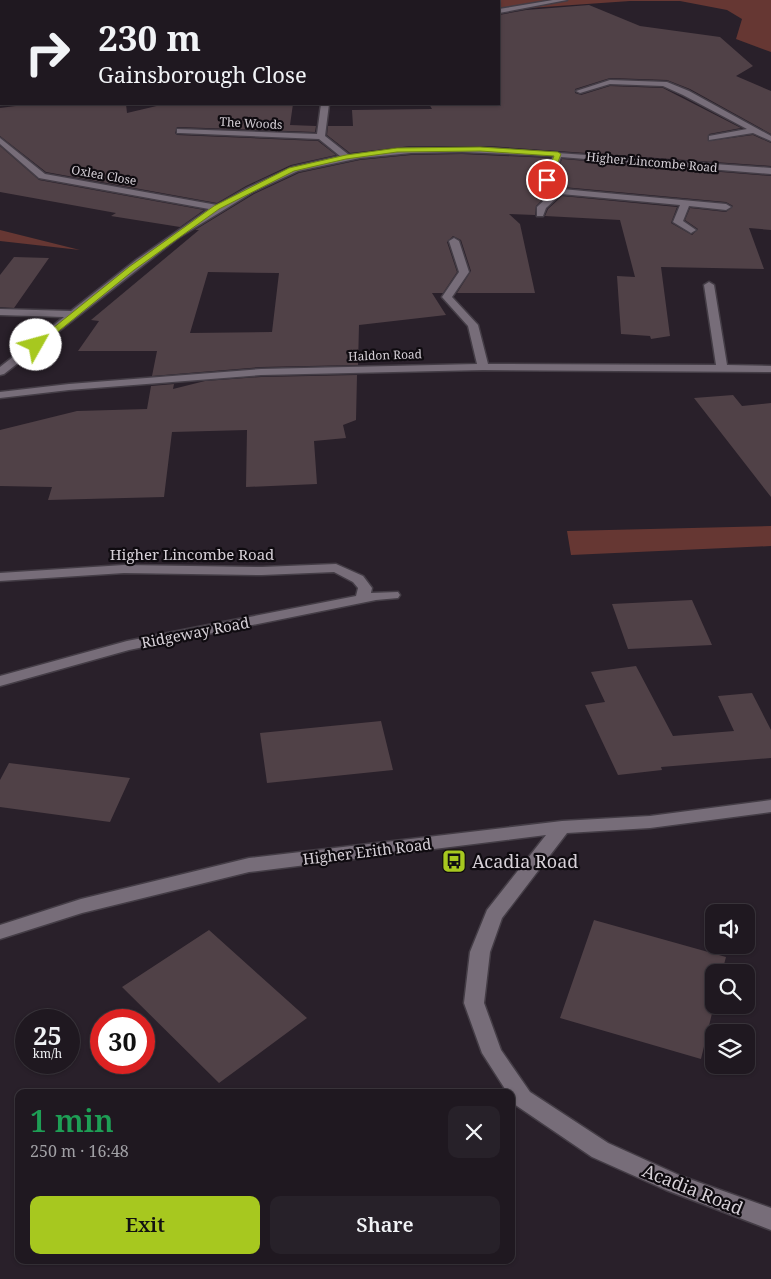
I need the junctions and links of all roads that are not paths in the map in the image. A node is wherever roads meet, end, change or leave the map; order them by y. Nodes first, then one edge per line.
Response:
1 (564, 0) edge
2 (500, 11) edge
3 (580, 91) dead end
4 (325, 105) edge
5 (754, 130) junction
6 (180, 131) dead end
7 (321, 137) junction
8 (712, 138) dead end
9 (771, 139) edge
10 (0, 140) edge
11 (558, 154) junction
12 (346, 157) junction
13 (771, 171) edge
14 (559, 191) junction
15 (685, 204) junction
16 (726, 207) dead end
17 (217, 208) junction
18 (540, 214) dead end
19 (691, 230) dead end
20 (454, 241) dead end
21 (709, 286) dead end
22 (0, 312) edge
23 (75, 314) junction
24 (483, 367) junction
25 (722, 368) junction
26 (771, 369) edge
27 (0, 372) edge
28 (0, 395) edge
29 (0, 577) edge
30 (393, 595) dead end
31 (363, 599) junction
32 (0, 681) edge
33 (771, 806) edge
34 (562, 827) junction
35 (0, 932) edge
36 (771, 1219) edge

1 - 2 street
3 - 5 street
4 - 7 street
5 - 8 street
5 - 9 street
6 - 7 street, The Woods
7 - 12 street
10 - 17 street, Oxlea Close
11 - 12 street, Higher Lincombe Road
11 - 13 street, Higher Lincombe Road
11 - 14 street
12 - 17 street, Higher Lincombe Road
14 - 15 street
14 - 18 street
15 - 16 street
15 - 19 street
17 - 23 street, Higher Lincombe Road
20 - 24 street
21 - 25 street
22 - 23 street
23 - 27 street, Higher Lincombe Road
24 - 25 street, Haldon Road
24 - 28 street, Haldon Road
25 - 26 street, Haldon Road
29 - 31 street, Higher Lincombe Road
30 - 31 street, Ridgeway Road
31 - 32 street, Ridgeway Road
33 - 34 street, Higher Erith Road
34 - 35 street, Higher Erith Road
34 - 36 street, Acadia Road

